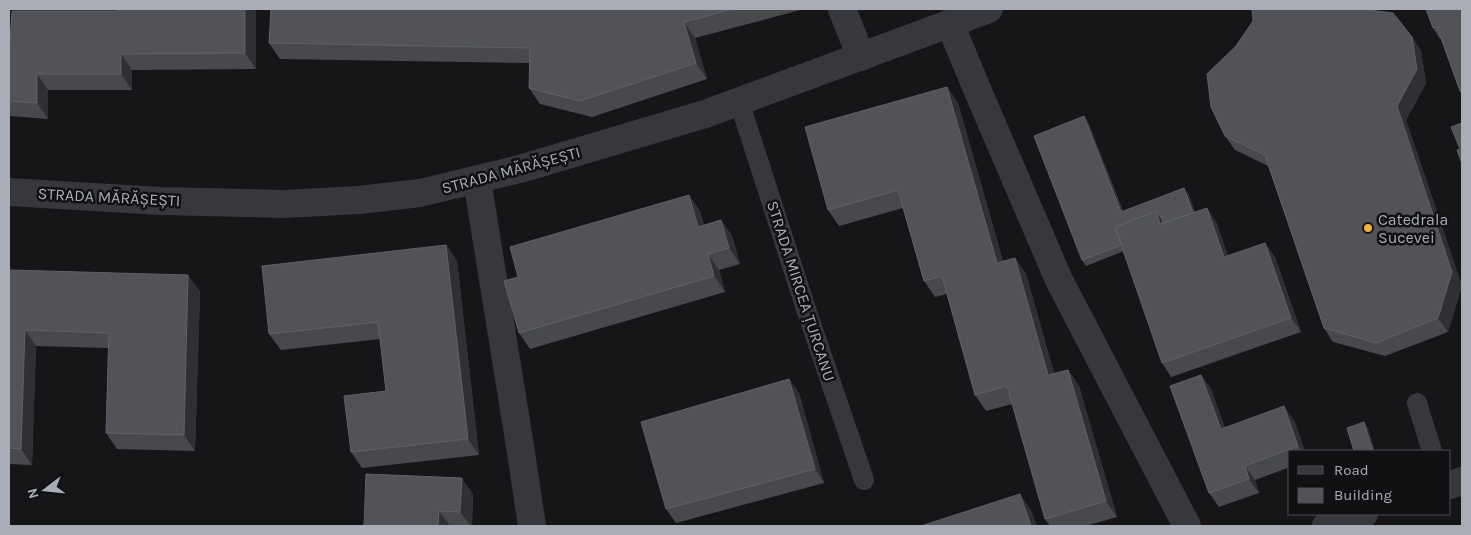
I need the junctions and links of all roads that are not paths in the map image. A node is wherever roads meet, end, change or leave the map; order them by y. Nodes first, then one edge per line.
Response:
1 (842, 9) edge
2 (989, 9) edge
3 (950, 24) junction
4 (861, 57) junction
5 (739, 101) junction
6 (477, 180) junction
7 (9, 192) edge
8 (1417, 403) dead end
9 (1432, 450) edge
10 (864, 480) dead end
11 (1361, 515) edge
12 (532, 526) edge
13 (1187, 526) edge
14 (1326, 526) edge

1 - 4 street
2 - 3 street, STRADA MĂRĂȘEȘTI
3 - 4 street, STRADA MĂRĂȘEȘTI
3 - 13 street
4 - 5 street, STRADA MĂRĂȘEȘTI
5 - 6 street, STRADA MĂRĂȘEȘTI
5 - 10 lane, STRADA MIRCEA ȚURCANU
6 - 7 street, STRADA MĂRĂȘEȘTI
6 - 12 street
8 - 9 lane
11 - 14 street

